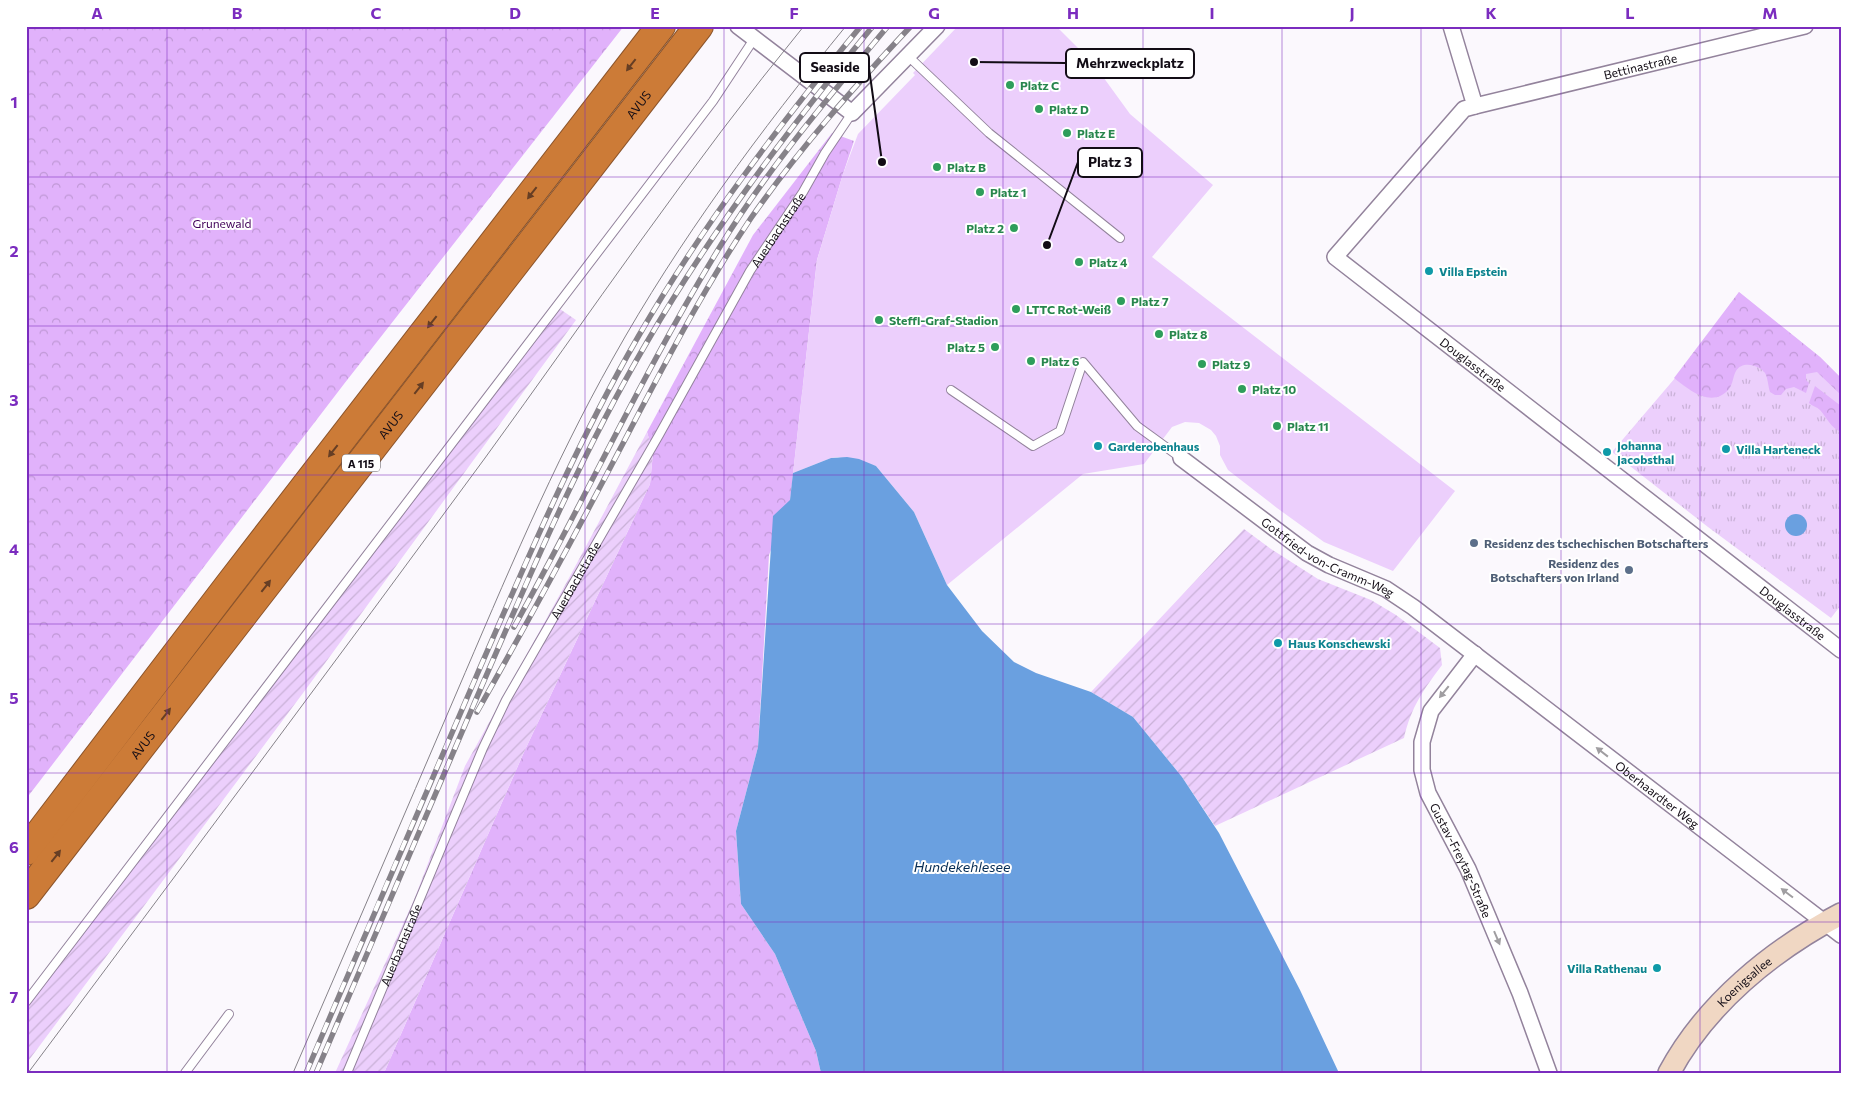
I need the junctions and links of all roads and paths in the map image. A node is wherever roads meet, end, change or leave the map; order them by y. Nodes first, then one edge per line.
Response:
1 (661, 26) edge
2 (738, 26) edge
3 (937, 26) edge
4 (1451, 26) edge
5 (1806, 26) edge
6 (697, 28) edge
7 (754, 39) junction
8 (908, 56) junction
9 (1475, 106) junction
10 (852, 113) junction
11 (1120, 238) dead end
12 (951, 390) dead end
13 (1181, 458) joint
14 (1841, 650) edge
15 (1475, 654) junction
16 (26, 851) edge
17 (26, 895) edge
18 (1836, 924) edge
19 (26, 1002) edge
20 (228, 1014) dead end
21 (185, 1073) edge
22 (347, 1073) edge
23 (1549, 1073) edge
24 (1669, 1073) edge

1 -> 16 highway, A 115
2 - 7 street
3 - 8 street, Auerbachstraße
4 - 9 street
5 - 9 street, Bettinastraße
17 -> 6 highway, AVUS / A 115
7 - 10 street
7 - 19 lane
8 - 10 street, Auerbachstraße
8 - 11 lane
9 - 14 street, Douglasstraße
10 - 22 lane, Auerbachstraße
12 - 13 lane
13 - 15 street, Gottfried-von-Cramm-Weg
18 -> 15 street, Oberhaardter Weg
15 -> 23 street, Gustav-Freytag-Straße
18 - 24 main road, Koenigsallee
20 - 21 lane

